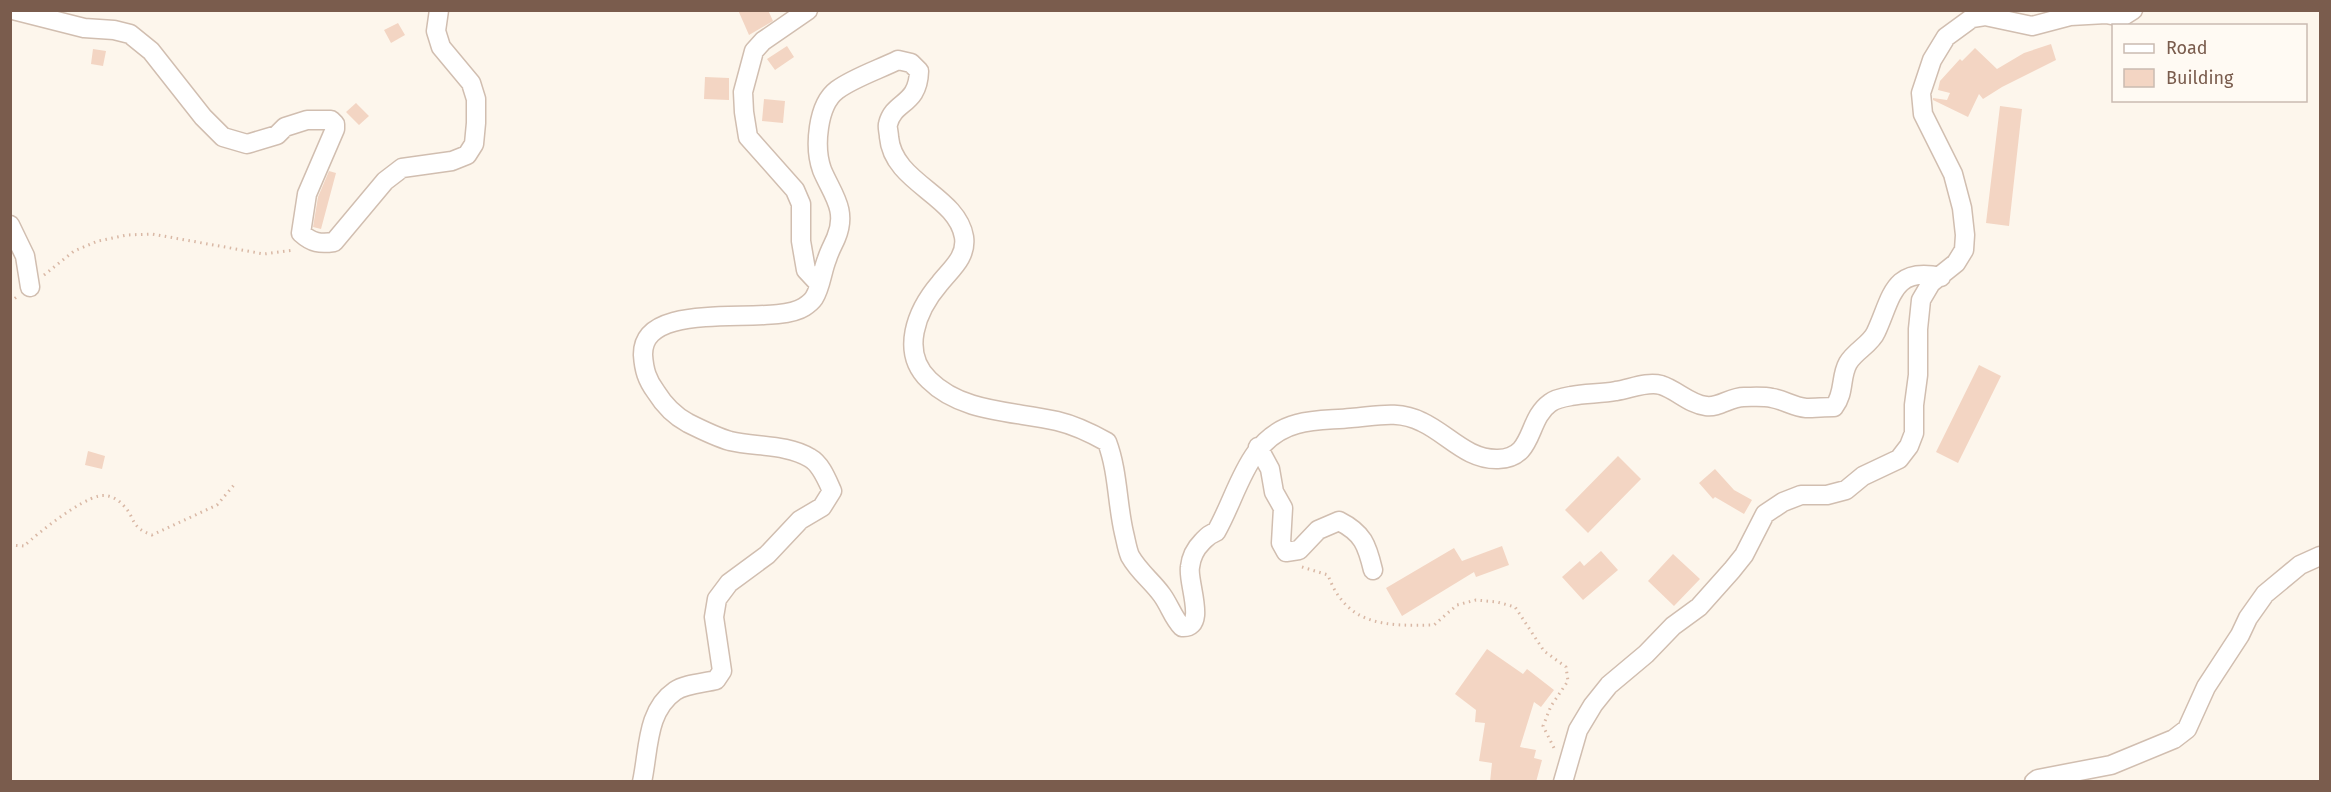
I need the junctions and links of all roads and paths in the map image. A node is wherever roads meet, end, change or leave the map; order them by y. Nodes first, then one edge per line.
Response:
1 (13, 10) edge
2 (439, 10) edge
3 (808, 10) edge
4 (2133, 10) edge
5 (10, 225) edge
6 (322, 244) junction
7 (1941, 277) junction
8 (819, 284) junction
9 (30, 288) junction
10 (10, 302) edge
11 (1258, 447) junction
12 (234, 485) dead end
13 (10, 545) edge
14 (1286, 552) junction
15 (2320, 556) edge
16 (1373, 570) dead end
17 (1568, 762) junction
18 (642, 782) edge
19 (1563, 782) edge
20 (2034, 782) edge

1 - 6 street
2 - 6 street
3 - 8 street
4 - 7 street
5 - 9 street
6 - 9 path
7 - 11 street
7 - 17 street
8 - 11 street
8 - 18 street
9 - 10 path
11 - 14 street
12 - 13 path
14 - 16 street
14 - 17 path
15 - 20 street
17 - 19 street

